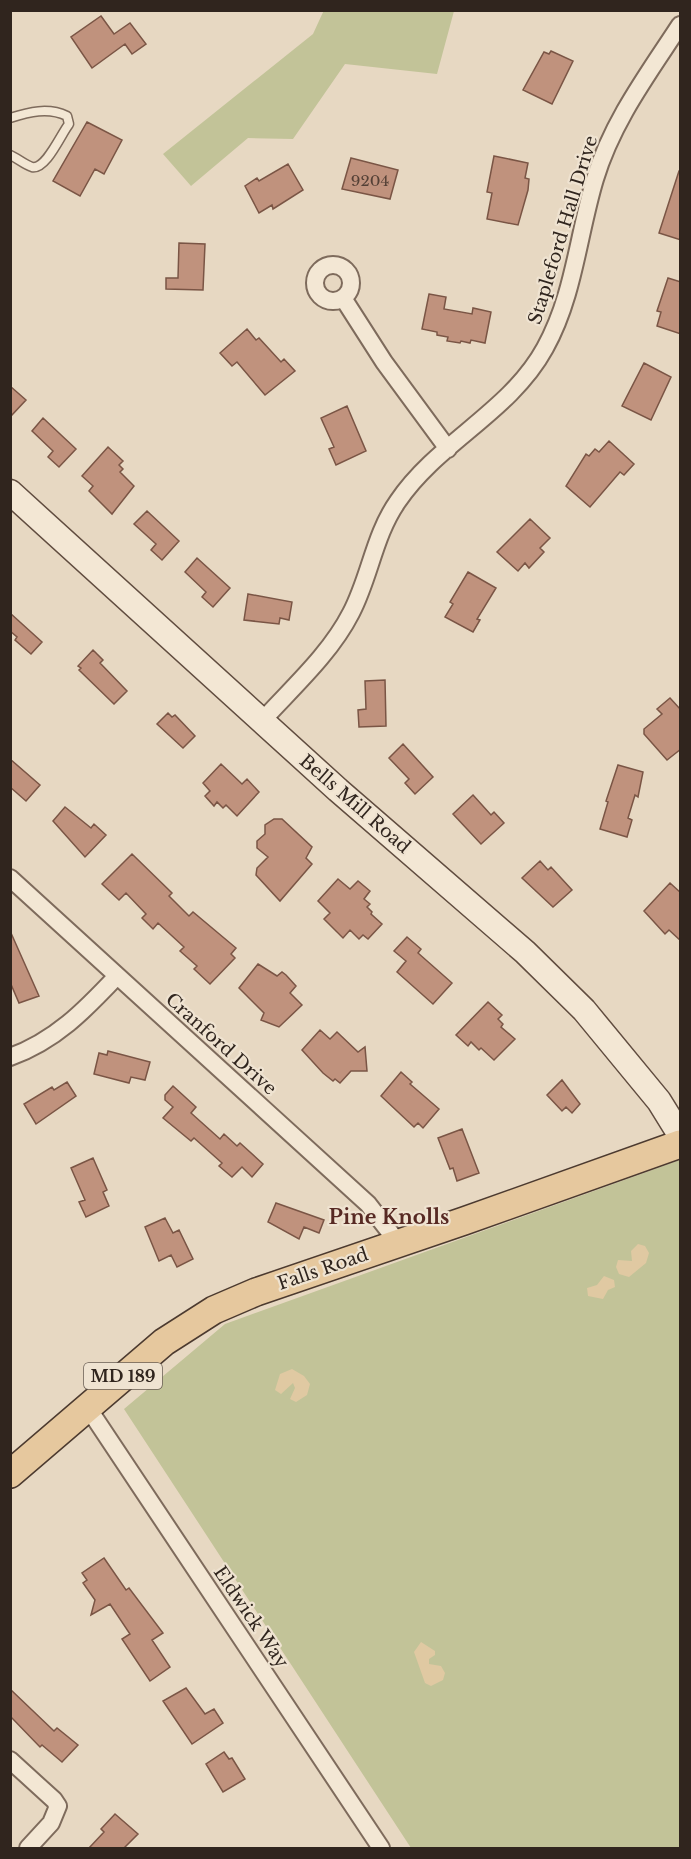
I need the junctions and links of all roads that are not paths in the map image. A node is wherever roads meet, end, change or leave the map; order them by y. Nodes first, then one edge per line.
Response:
1 (681, 25) edge
2 (10, 118) edge
3 (10, 155) edge
4 (343, 298) dead end
5 (448, 449) junction
6 (10, 492) edge
7 (262, 721) junction
8 (10, 878) edge
9 (117, 976) junction
10 (10, 1057) edge
11 (681, 1135) edge
12 (681, 1144) edge
13 (399, 1244) junction
14 (88, 1408) junction
15 (10, 1474) edge
16 (10, 1760) edge
17 (28, 1848) edge
18 (381, 1848) edge

1 - 5 street, Stapleford Hall Drive
2 - 3 lane
4 - 5 street
5 - 7 street, Stapleford Hall Drive
6 - 7 street, Bells Mill Road
7 - 11 street, Bells Mill Road
8 - 9 street, Cranford Drive
9 - 10 street
9 - 13 street, Cranford Drive
12 - 13 main road, Falls Road / MD 189
13 - 14 main road, Falls Road / MD 189
14 - 15 main road, Falls Road / MD 189
14 - 18 street, Eldwick Way
16 - 17 street

